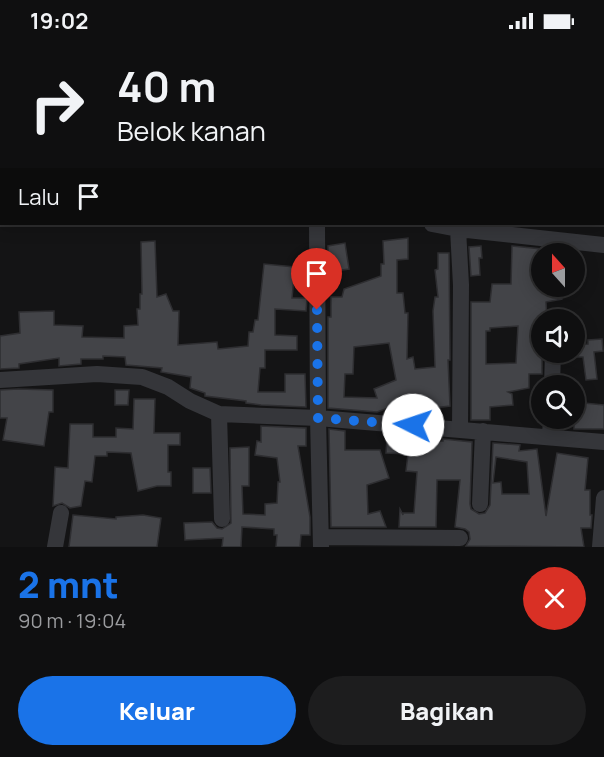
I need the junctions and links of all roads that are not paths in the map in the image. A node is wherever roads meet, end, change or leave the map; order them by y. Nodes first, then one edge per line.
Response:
1 (317, 225) edge
2 (437, 225) edge
3 (458, 229) junction
4 (604, 245) edge
5 (0, 380) edge
6 (219, 414) junction
7 (318, 418) junction
8 (460, 429) junction
9 (550, 429) edge
10 (483, 431) junction
11 (550, 436) junction
12 (604, 442) edge
13 (604, 498) edge
14 (480, 504) dead end
15 (62, 513) dead end
16 (222, 519) dead end
17 (460, 538) dead end
18 (321, 542) edge
19 (55, 547) edge
20 (600, 547) edge

1 - 7 street
2 - 3 street
3 - 4 street
3 - 8 street
5 - 6 street
6 - 7 street
6 - 16 street
7 - 8 street
7 - 18 street
8 - 10 street
9 - 11 street
10 - 11 street
10 - 14 street
11 - 12 street
13 - 20 street
15 - 19 street
17 - 18 street

